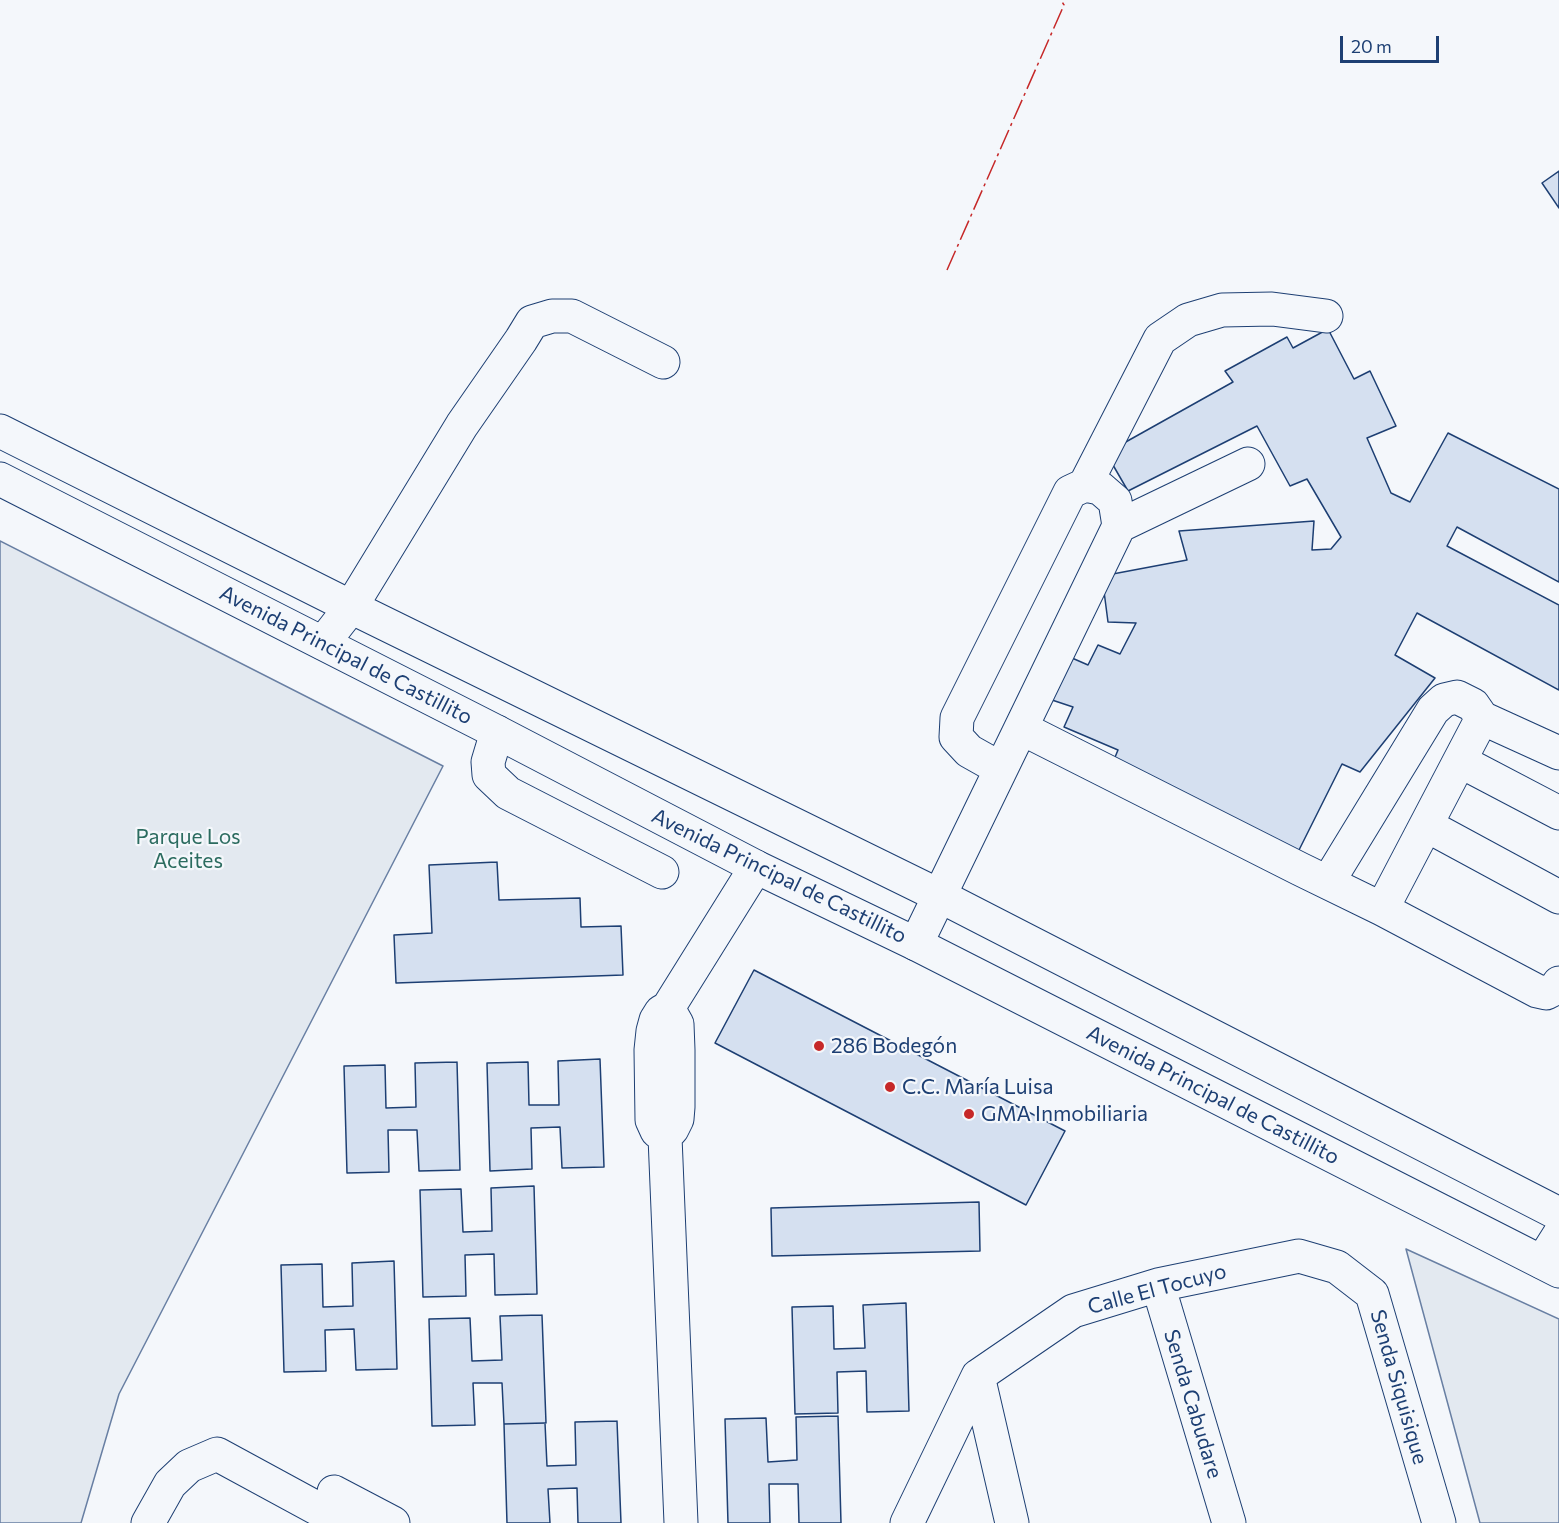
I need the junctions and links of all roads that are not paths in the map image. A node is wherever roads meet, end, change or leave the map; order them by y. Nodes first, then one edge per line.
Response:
1 (1326, 316) dead end
2 (663, 362) dead end
3 (0, 431) edge
4 (1248, 464) dead end
5 (0, 479) edge
6 (1085, 485) junction
7 (1119, 526) junction
8 (351, 607) junction
9 (323, 643) junction
10 (1482, 718) junction
11 (1021, 728) junction
12 (497, 732) junction
13 (1559, 753) edge
14 (1460, 761) junction
15 (1002, 769) junction
16 (1559, 813) edge
17 (1426, 825) junction
18 (756, 867) junction
19 (662, 872) dead end
20 (1328, 882) junction
21 (940, 896) junction
22 (1559, 897) edge
23 (1382, 909) junction
24 (916, 944) junction
25 (1559, 982) edge
26 (1559, 1214) edge
27 (1559, 1235) edge
28 (1337, 1267) joint
29 (1551, 1267) edge
30 (1158, 1285) junction
31 (978, 1376) junction
32 (334, 1492) dead end
33 (148, 1523) edge
34 (344, 1523) edge
35 (393, 1523) edge
36 (681, 1523) edge
37 (907, 1523) edge
38 (1012, 1523) edge
39 (1229, 1523) edge
40 (1439, 1523) edge

1 - 6 main road
2 - 8 main road
3 - 8 main road, Avenida Principal de Castillito
4 - 7 main road
5 - 9 main road, Avenida Principal de Castillito
6 - 7 main road
6 - 15 main road
7 - 11 main road
8 - 9 main road
8 - 21 main road, Avenida Principal de Castillito
9 - 12 main road, Avenida Principal de Castillito
10 - 13 main road
10 - 14 main road
10 - 20 main road
11 - 15 main road
11 - 20 main road
12 - 18 main road, Avenida Principal de Castillito
12 - 19 main road
14 - 16 main road
14 - 17 main road
15 - 21 main road
17 - 22 main road
17 - 23 main road
18 - 24 main road, Avenida Principal de Castillito
18 - 36 main road
20 - 23 main road
21 - 24 main road
21 - 26 main road, Avenida Principal de Castillito
23 - 25 main road
24 - 29 main road, Avenida Principal de Castillito
27 - 29 main road
28 - 30 main road, Calle El Tocuyo
28 - 40 main road, Senda Siquisique
30 - 31 main road, Calle El Tocuyo
30 - 39 main road, Senda Cabudare
31 - 37 main road, Calle El Tocuyo
31 - 38 main road
32 - 35 main road
33 - 34 main road

